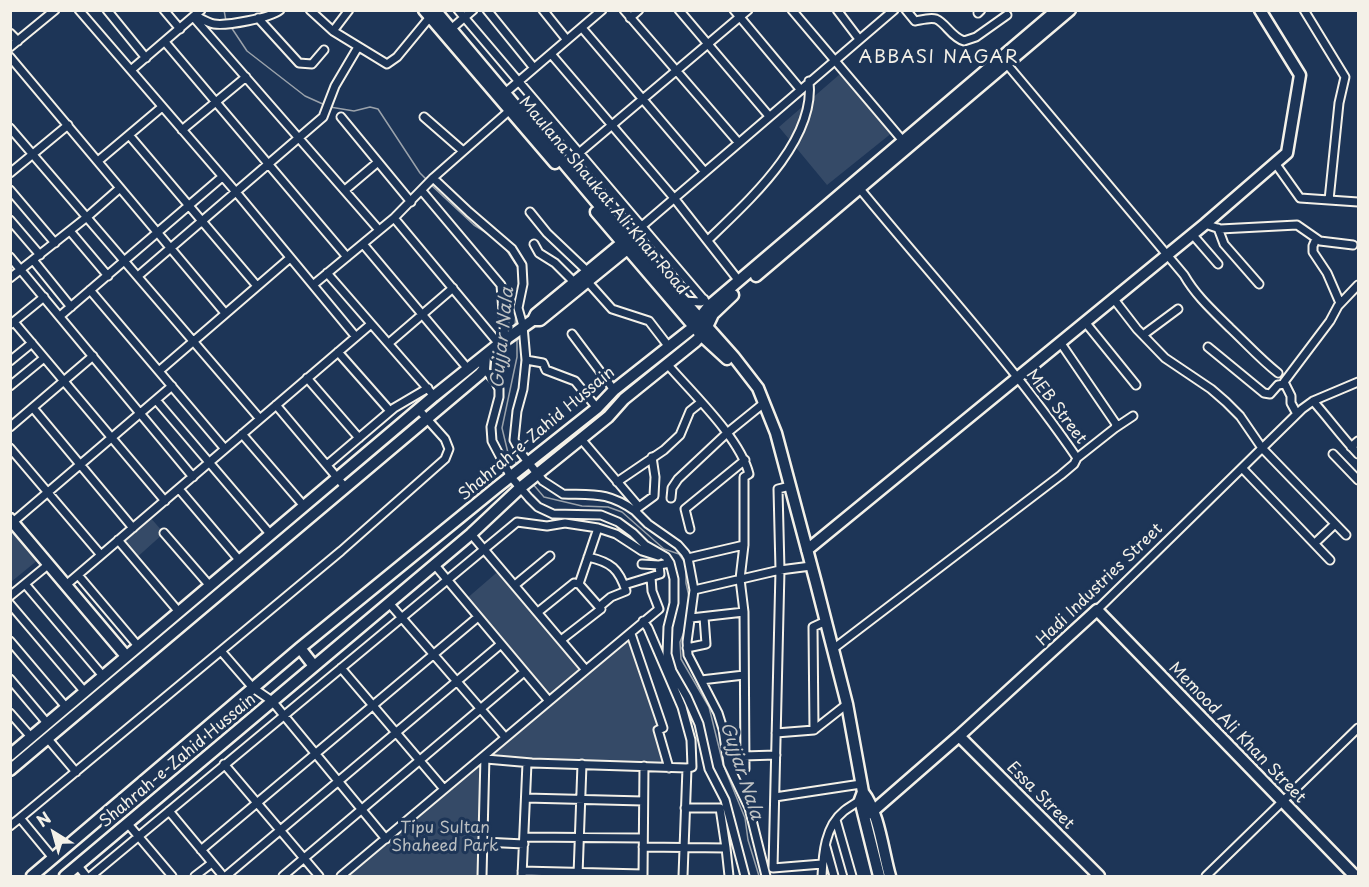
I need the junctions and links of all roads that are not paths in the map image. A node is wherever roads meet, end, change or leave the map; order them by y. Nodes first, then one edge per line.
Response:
1 (79, 10) edge
2 (107, 10) edge
3 (164, 10) edge
4 (310, 10) edge
5 (349, 10) edge
6 (458, 10) edge
7 (473, 10) edge
8 (487, 10) edge
9 (543, 10) edge
10 (624, 10) edge
11 (639, 10) edge
12 (679, 10) edge
13 (734, 10) edge
14 (748, 10) edge
15 (792, 10) edge
16 (837, 10) edge
17 (906, 10) edge
18 (1057, 10) edge
19 (1070, 10) edge
20 (1260, 10) edge
21 (1304, 10) edge
22 (600, 11) edge
23 (893, 11) edge
24 (50, 12) edge
25 (277, 12) edge
26 (430, 13) edge
27 (197, 15) edge
28 (1007, 15) dead end
29 (258, 18) junction
30 (464, 18) junction
31 (630, 18) junction
32 (740, 18) junction
33 (582, 28) junction
34 (180, 29) junction
35 (451, 29) junction
36 (333, 31) junction
37 (10, 33) edge
38 (860, 39) junction
39 (567, 40) junction
40 (18, 41) junction
41 (165, 42) junction
42 (708, 44) junction
43 (10, 47) edge
44 (358, 47) junction
45 (324, 50) dead end
46 (551, 54) junction
47 (10, 57) edge
48 (146, 58) junction
49 (834, 60) junction
50 (1004, 61) junction
51 (534, 68) junction
52 (131, 70) junction
53 (676, 71) junction
54 (246, 76) junction
55 (809, 81) junction
56 (517, 82) junction
57 (800, 89) junction
58 (505, 93) junction
59 (643, 99) junction
60 (216, 102) junction
61 (162, 107) junction
62 (510, 110) junction
63 (769, 116) junction
64 (341, 117) dead end
65 (424, 117) dead end
66 (68, 125) junction
67 (612, 125) junction
68 (10, 128) edge
69 (182, 130) junction
70 (129, 135) junction
71 (300, 137) junction
72 (903, 141) junction
73 (738, 142) junction
74 (463, 151) junction
75 (579, 153) junction
76 (33, 154) junction
77 (98, 161) junction
78 (378, 162) junction
79 (1275, 163) junction
80 (269, 164) junction
81 (704, 171) junction
82 (10, 173) edge
83 (222, 177) junction
84 (428, 184) junction
85 (120, 188) junction
86 (860, 189) junction
87 (10, 190) edge
88 (345, 190) junction
89 (236, 192) junction
90 (674, 198) junction
91 (1329, 200) junction
92 (1359, 201) edge
93 (411, 202) junction
94 (189, 206) junction
95 (530, 212) dead end
96 (87, 217) junction
97 (394, 218) junction
98 (10, 220) edge
99 (202, 221) junction
100 (1205, 224) junction
101 (642, 226) junction
102 (1218, 228) junction
103 (379, 230) junction
104 (70, 231) junction
105 (158, 233) junction
106 (1192, 234) junction
107 (1316, 239) junction
108 (708, 240) junction
109 (55, 243) junction
110 (628, 243) junction
111 (363, 244) junction
112 (534, 244) dead end
113 (1353, 245) dead end
114 (171, 249) junction
115 (40, 255) junction
116 (1166, 255) junction
117 (10, 257) edge
118 (347, 257) junction
119 (290, 258) junction
120 (33, 260) junction
121 (125, 261) junction
122 (1218, 264) dead end
123 (21, 270) junction
124 (327, 273) junction
125 (108, 276) junction
126 (138, 276) junction
127 (587, 276) junction
128 (10, 278) edge
129 (739, 281) junction
130 (574, 282) junction
131 (1259, 284) dead end
132 (313, 285) junction
133 (1359, 285) edge
134 (257, 286) junction
135 (453, 288) junction
136 (90, 290) junction
137 (44, 297) junction
138 (1113, 298) junction
139 (682, 301) junction
140 (1340, 303) junction
141 (709, 306) junction
142 (71, 307) junction
143 (1178, 309) dead end
144 (225, 313) junction
145 (422, 315) junction
146 (60, 316) junction
147 (1086, 322) junction
148 (12, 323) edge
149 (371, 324) junction
150 (700, 327) junction
151 (515, 332) junction
152 (572, 334) dead end
153 (1143, 335) junction
154 (356, 337) junction
155 (193, 341) junction
156 (1060, 342) junction
157 (32, 343) junction
158 (388, 343) junction
159 (669, 347) junction
160 (1208, 347) dead end
161 (338, 352) junction
162 (93, 356) junction
163 (485, 356) junction
164 (44, 358) junction
165 (526, 360) junction
166 (10, 361) edge
167 (668, 365) junction
168 (468, 369) junction
169 (484, 369) junction
170 (159, 370) junction
171 (1278, 373) dead end
172 (1016, 377) junction
173 (307, 378) junction
174 (64, 381) junction
175 (1359, 382) edge
176 (1284, 384) junction
177 (1136, 385) dead end
178 (10, 386) edge
179 (172, 386) junction
180 (614, 390) junction
181 (431, 392) junction
182 (156, 399) junction
183 (763, 400) junction
184 (1313, 401) junction
185 (700, 402) junction
186 (276, 405) junction
187 (33, 408) junction
188 (597, 408) junction
189 (390, 411) junction
190 (141, 413) junction
191 (423, 414) junction
192 (1297, 414) junction
193 (1133, 416) dead end
194 (260, 419) junction
195 (10, 427) edge
196 (1115, 428) junction
197 (727, 433) junction
198 (242, 434) junction
199 (112, 438) junction
200 (359, 438) junction
201 (581, 439) junction
202 (1359, 441) edge
203 (1351, 447) junction
204 (10, 448) edge
205 (1262, 448) junction
206 (225, 449) junction
207 (1333, 454) dead end
208 (1359, 454) edge
209 (652, 457) junction
210 (1077, 458) junction
211 (745, 459) junction
212 (209, 463) junction
213 (526, 464) junction
214 (80, 465) junction
215 (327, 465) junction
216 (1242, 468) junction
217 (512, 476) junction
218 (193, 477) junction
219 (337, 477) junction
220 (536, 477) junction
221 (1359, 480) edge
222 (617, 482) junction
223 (790, 486) junction
224 (345, 487) junction
225 (522, 487) junction
226 (179, 489) junction
227 (48, 492) junction
228 (671, 498) dead end
229 (165, 501) junction
230 (304, 507) junction
231 (637, 509) junction
232 (12, 520) edge
233 (1335, 524) junction
234 (133, 528) junction
235 (598, 528) junction
236 (690, 529) dead end
237 (164, 533) dead end
238 (471, 534) junction
239 (271, 535) junction
240 (1346, 535) dead end
241 (118, 540) junction
242 (1315, 543) junction
243 (744, 545) junction
244 (484, 548) junction
245 (807, 550) junction
246 (101, 555) junction
247 (550, 556) dead end
248 (658, 556) dead end
249 (588, 557) junction
250 (688, 558) junction
251 (1330, 560) dead end
252 (240, 561) junction
253 (670, 563) junction
254 (49, 564) junction
255 (434, 564) junction
256 (642, 564) dead end
257 (659, 565) junction
258 (811, 566) junction
259 (780, 570) junction
260 (78, 575) junction
261 (651, 577) junction
262 (740, 579) junction
263 (447, 580) junction
264 (25, 584) junction
265 (579, 584) junction
266 (66, 585) junction
267 (515, 585) junction
268 (624, 585) junction
269 (210, 586) junction
270 (694, 590) junction
271 (10, 596) edge
272 (389, 603) junction
273 (10, 604) edge
274 (599, 607) junction
275 (1097, 610) junction
276 (179, 612) junction
277 (537, 612) junction
278 (744, 612) junction
279 (478, 617) junction
280 (704, 617) junction
281 (402, 618) junction
282 (692, 618) junction
283 (643, 621) junction
284 (826, 621) junction
285 (630, 634) junction
286 (561, 640) junction
287 (10, 641) edge
288 (501, 644) junction
289 (138, 646) junction
290 (300, 648) junction
291 (687, 648) junction
292 (833, 649) junction
293 (221, 651) junction
294 (433, 654) junction
295 (126, 656) junction
296 (315, 666) junction
297 (341, 668) junction
298 (586, 670) junction
299 (524, 672) junction
300 (744, 675) junction
301 (103, 676) junction
302 (10, 679) edge
303 (702, 680) junction
304 (457, 682) junction
305 (253, 688) junction
306 (84, 691) junction
307 (272, 701) junction
308 (549, 701) junction
309 (847, 704) junction
310 (373, 705) junction
311 (66, 707) junction
312 (480, 709) junction
313 (10, 713) edge
314 (284, 716) junction
315 (47, 723) junction
316 (1359, 729) edge
317 (814, 730) junction
318 (396, 733) junction
319 (776, 733) junction
320 (959, 736) junction
321 (31, 737) junction
322 (505, 737) junction
323 (48, 739) junction
324 (12, 751) edge
325 (315, 753) junction
326 (776, 755) junction
327 (743, 756) junction
328 (485, 757) junction
329 (420, 760) junction
330 (527, 763) junction
331 (225, 764) junction
332 (582, 764) junction
333 (644, 766) junction
334 (669, 768) junction
335 (687, 768) junction
336 (745, 769) dead end
337 (10, 770) edge
338 (76, 772) junction
339 (339, 782) junction
340 (444, 789) junction
341 (861, 792) junction
342 (775, 797) junction
343 (526, 798) junction
344 (581, 799) junction
345 (643, 801) junction
346 (1283, 801) junction
347 (257, 802) junction
348 (686, 808) junction
349 (362, 809) junction
350 (169, 811) junction
351 (869, 813) junction
352 (20, 818) junction
353 (836, 820) junction
354 (128, 824) junction
355 (10, 826) edge
356 (281, 831) junction
357 (138, 837) junction
358 (580, 837) junction
359 (643, 837) junction
360 (386, 839) junction
361 (524, 840) junction
362 (483, 842) junction
363 (825, 845) junction
364 (643, 847) junction
365 (684, 847) junction
366 (726, 848) junction
367 (201, 850) junction
368 (53, 858) junction
369 (304, 858) junction
370 (212, 863) junction
371 (822, 864) junction
372 (78, 866) junction
373 (522, 874) edge
374 (578, 874) edge
375 (643, 875) edge
376 (32, 876) edge
377 (65, 876) edge
378 (86, 876) edge
379 (91, 876) edge
380 (170, 876) edge
381 (195, 876) edge
382 (225, 876) edge
383 (283, 876) edge
384 (319, 876) edge
385 (342, 876) edge
386 (483, 876) edge
387 (683, 876) edge
388 (729, 876) edge
389 (745, 876) edge
390 (766, 876) edge
391 (822, 876) edge
392 (834, 876) edge
393 (852, 876) edge
394 (879, 876) edge
395 (890, 876) edge
396 (1099, 876) edge
397 (1206, 876) edge
398 (1355, 876) edge

1 - 52 street
2 - 48 street
3 - 34 street
4 - 36 street
5 - 36 street
6 - 30 street
7 - 30 street
8 - 51 street
9 - 39 street
10 - 31 street
11 - 31 street
12 - 42 street
13 - 32 street
14 - 32 street
15 - 49 street
16 - 38 street
17 - 28 street
18 - 50 main road, Shahrah-e-Zahid Hussain
19 - 50 main road, Shahrah-e-Zahid Hussain
20 - 79 main road
21 - 91 street
22 - 33 street
23 - 38 street
24 - 40 street
25 - 29 street
26 - 35 main road, Maulana Shaukat Ali Khan Road
26 - 44 street
26 - 62 main road, Maulana Shaukat Ali Khan Road
27 - 29 street
27 - 34 street
27 - 54 street
29 - 45 street
30 - 35 street
30 - 56 street
31 - 53 street
32 - 42 street
32 - 57 street
33 - 39 street
33 - 59 street
34 - 41 street
35 - 58 main road, Maulana Shaukat Ali Khan Road
36 - 44 street
37 - 40 street
38 - 49 street
39 - 46 street
40 - 43 street
41 - 48 street
41 - 60 street
42 - 53 street
42 - 63 street
44 - 71 street
46 - 51 street
46 - 67 street
47 - 66 street
48 - 52 street
49 - 55 street
49 - 72 street
50 - 72 main road, Shahrah-e-Zahid Hussain
50 - 86 main road, Shahrah-e-Zahid Hussain
50 - 116 street
51 - 56 street
52 - 61 street
53 - 59 street
53 - 73 street
54 - 60 street
54 - 71 street
55 - 57 street
55 - 108 street
56 - 58 street
56 - 75 street
57 - 63 street
58 - 110 main road, Maulana Shaukat Ali Khan Road
59 - 67 street
59 - 81 street
60 - 69 street
60 - 80 street
61 - 69 street
61 - 70 street
62 - 74 street
62 - 110 main road, Maulana Shaukat Ali Khan Road
63 - 73 street
64 - 78 street
65 - 74 street
66 - 76 street
66 - 77 street
67 - 75 street
67 - 90 street
68 - 76 street
69 - 83 street
70 - 77 street
70 - 94 street
71 - 80 street
71 - 88 street
72 - 129 main road, Shahrah-e-Zahid Hussain
73 - 81 street
74 - 84 street
75 - 101 street
76 - 82 street
76 - 96 street
77 - 85 street
78 - 88 street
78 - 93 street
79 - 91 street
79 - 100 main road
80 - 89 street
80 - 118 street
81 - 90 street
83 - 89 street
83 - 94 street
84 - 93 street
84 - 151 street
84 - 151 street
85 - 96 street
85 - 105 street
86 - 141 main road, Shahrah-e-Zahid Hussain
86 - 172 street, MEB Street
87 - 109 street
88 - 103 street
89 - 99 street
89 - 119 street
90 - 101 street
90 - 108 street
91 - 92 street
93 - 97 street
94 - 99 street
94 - 105 street
95 - 127 street
96 - 104 street
96 - 121 street
97 - 103 street
97 - 135 street
98 - 115 street
99 - 114 street
99 - 134 street
100 - 102 street
100 - 106 main road
101 - 110 street
101 - 141 street
102 - 107 street
102 - 131 street
103 - 111 street
104 - 109 street
104 - 125 street
105 - 114 street
105 - 121 street
106 - 116 main road
106 - 122 street
107 - 113 street
107 - 140 street
108 - 129 street
109 - 115 street
110 - 127 main road
110 - 139 main road, Maulana Shaukat Ali Khan Road
110 - 150 main road, Maulana Shaukat Ali Khan Road
111 - 118 street
111 - 145 street
112 - 130 street
114 - 126 street
114 - 144 street
115 - 120 street
116 - 138 main road
116 - 171 street
117 - 123 street
118 - 124 street
119 - 132 street
119 - 134 street
120 - 123 street
120 - 142 street
121 - 125 street
121 - 126 street
123 - 128 street
123 - 137 street
124 - 132 street
124 - 149 street
125 - 136 street
126 - 155 street
127 - 130 main road
127 - 151 main road
127 - 159 street
129 - 141 main road, Shahrah-e-Zahid Hussain
130 - 151 main road
132 - 154 street
133 - 140 street
134 - 144 street
135 - 145 street
135 - 151 street
136 - 142 street
136 - 170 street
137 - 146 street
137 - 148 street
138 - 147 main road
138 - 153 street
139 - 141 street
139 - 150 main road, Maulana Shaukat Ali Khan Road
140 - 176 street
141 - 150 main road, Shahrah-e-Zahid Hussain
142 - 146 street
143 - 153 street
144 - 155 street
145 - 158 street
145 - 168 street
146 - 162 street
147 - 156 main road
147 - 177 street
148 - 157 street
149 - 154 street
149 - 158 street
150 - 159 main road, Shahrah-e-Zahid Hussain
150 - 167 main road, Shahrah-e-Zahid Hussain
150 - 183 main road, Maulana Shaukat Ali Khan Road
151 - 163 main road
151 - 165 street
152 - 180 street
153 - 205 street
154 - 161 street
155 - 170 street
155 - 194 street
156 - 172 main road
156 - 196 street
157 - 164 street
157 - 166 street
158 - 181 street
159 - 180 main road, Shahrah-e-Zahid Hussain
160 - 176 street
161 - 173 street
161 - 189 street
162 - 174 street
162 - 190 street
163 - 168 main road
163 - 169 main road
164 - 174 street
164 - 178 street
165 - 188 street
165 - 213 street
167 - 185 street
167 - 201 main road, Shahrah-e-Zahid Hussain
168 - 181 main road
169 - 191 main road
169 - 217 street
170 - 179 street
172 - 210 street, MEB Street
172 - 245 main road
173 - 186 street
173 - 200 street
174 - 187 street
174 - 199 street
175 - 184 street, Hadi Industries Street
176 - 192 street
179 - 182 street
179 - 206 street
180 - 188 main road, Shahrah-e-Zahid Hussain
181 - 189 street
181 - 191 main road
182 - 190 street
182 - 212 street
183 - 197 street
183 - 223 main road, Maulana Shaukat Ali Khan Road
184 - 192 street, Hadi Industries Street
184 - 203 street
185 - 197 street
185 - 209 street
186 - 194 street
186 - 215 street
187 - 195 street
187 - 214 street
188 - 213 main road, Shahrah-e-Zahid Hussain
189 - 200 street
190 - 199 street
190 - 218 street
191 - 219 main road
191 - 224 main road
191 - 293 street
192 - 205 street, Hadi Industries Street
193 - 196 street
194 - 198 street
196 - 210 street
197 - 211 street
197 - 228 street
198 - 206 street
198 - 230 street
199 - 214 street
199 - 229 street
200 - 215 street
201 - 220 main road, Shahrah-e-Zahid Hussain
201 - 222 street
202 - 203 street
203 - 208 street
204 - 227 street
205 - 216 street, Hadi Industries Street
205 - 233 street
206 - 212 street
207 - 221 street
209 - 222 street
209 - 231 street
210 - 292 street, MEB Street
211 - 236 street
211 - 243 street
212 - 218 street
212 - 239 street
213 - 217 main road, Shahrah-e-Zahid Hussain
213 - 220 street
214 - 227 street
214 - 234 street
215 - 219 street
216 - 242 street
216 - 275 street, Hadi Industries Street
217 - 225 street
217 - 290 main road, Shahrah-e-Zahid Hussain
218 - 226 street
219 - 224 street
219 - 230 main road
220 - 225 main road, Shahrah-e-Zahid Hussain
220 - 231 street
222 - 231 street
223 - 245 main road, Maulana Shaukat Ali Khan Road
223 - 259 street
224 - 323 main road
225 - 238 main road, Shahrah-e-Zahid Hussain
225 - 253 street
226 - 229 street
226 - 252 street
227 - 232 street
227 - 246 street
229 - 234 street
230 - 239 main road
231 - 250 street
232 - 254 main road
233 - 240 street
233 - 242 street
234 - 241 street
235 - 244 street
235 - 248 street
235 - 249 street
237 - 269 street
238 - 244 street
238 - 255 main road, Shahrah-e-Zahid Hussain
239 - 252 main road
241 - 246 street
241 - 276 street
242 - 251 street
243 - 250 street
243 - 262 street
244 - 263 street
244 - 267 street
245 - 258 main road, Maulana Shaukat Ali Khan Road
246 - 260 street
247 - 267 street
249 - 265 street
249 - 268 street
250 - 270 street
252 - 269 main road
253 - 257 street
253 - 389 street
254 - 264 street
254 - 266 main road
255 - 263 street
255 - 272 main road, Shahrah-e-Zahid Hussain
256 - 257 street
257 - 261 street
258 - 259 street
258 - 284 main road, Maulana Shaukat Ali Khan Road
259 - 262 street
259 - 319 street
260 - 266 street
260 - 289 street
261 - 268 street
261 - 283 street
262 - 270 street
262 - 278 street
263 - 279 street
263 - 281 street
264 - 271 street
264 - 301 street
265 - 274 street
265 - 277 street
266 - 295 main road
267 - 277 street
268 - 274 street
269 - 276 main road
270 - 282 street
272 - 281 street
272 - 296 main road, Shahrah-e-Zahid Hussain
273 - 306 street
274 - 286 street
275 - 320 main road, Hadi Industries Street
275 - 346 main road, Memood Ali Khan Street
276 - 289 main road
277 - 286 street
278 - 280 street
278 - 300 street
279 - 288 street
279 - 294 street
280 - 282 street
280 - 291 street
281 - 294 street
281 - 297 street
282 - 291 street
283 - 285 street
283 - 335 street
284 - 292 main road, Maulana Shaukat Ali Khan Road
284 - 317 street
285 - 298 street
285 - 334 street
286 - 298 street
287 - 311 street
288 - 299 street
288 - 304 street
289 - 295 main road
290 - 296 main road
290 - 305 main road, Shahrah-e-Zahid Hussain
291 - 303 street
292 - 309 main road, Maulana Shaukat Ali Khan Road
293 - 305 street
293 - 338 street
294 - 304 street
294 - 310 street
295 - 301 main road
296 - 307 main road, Shahrah-e-Zahid Hussain
297 - 310 street
297 - 314 street
298 - 308 street
299 - 308 street
299 - 312 street
300 - 303 street
300 - 327 street
301 - 306 main road
302 - 315 street
303 - 390 street
304 - 312 street
304 - 318 street
305 - 307 street
305 - 368 main road, Shahrah-e-Zahid Hussain
306 - 311 main road
307 - 314 street
307 - 354 main road, Shahrah-e-Zahid Hussain
308 - 322 street
309 - 317 street
309 - 341 main road, Maulana Shaukat Ali Khan Road
310 - 318 street
310 - 325 street
311 - 315 main road
312 - 322 street
312 - 329 street
313 - 321 street
314 - 325 street
314 - 331 street
315 - 321 main road
316 - 346 street
317 - 319 street
318 - 329 street
318 - 339 street
319 - 326 street
320 - 351 main road, Hadi Industries Street
320 - 396 main road, Essa Street
321 - 324 main road
322 - 328 street
323 - 337 main road
323 - 338 street
325 - 339 street
325 - 347 street
326 - 327 street
326 - 342 street
327 - 336 street
328 - 330 street
328 - 340 street
328 - 362 street
329 - 340 street
329 - 349 street
330 - 332 street
330 - 343 street
331 - 347 street
331 - 350 street
332 - 333 street
332 - 344 street
333 - 334 street
333 - 345 street
334 - 335 street
335 - 348 street
338 - 352 street
339 - 349 street
339 - 356 street
340 - 360 street
341 - 342 street
341 - 351 main road, Maulana Shaukat Ali Khan Road
341 - 353 street
342 - 371 street
343 - 344 street
343 - 361 street
344 - 345 street
344 - 358 street
345 - 359 street
346 - 397 street
346 - 398 main road, Memood Ali Khan Street
347 - 356 street
347 - 367 street
348 - 365 street
348 - 366 street
349 - 360 street
349 - 369 street
350 - 357 street
350 - 367 street
351 - 394 main road, Maulana Shaukat Ali Khan Road
351 - 395 main road, Maulana Shaukat Ali Khan Road
352 - 355 street
352 - 368 street
353 - 363 street
353 - 393 street
354 - 357 street
354 - 372 main road, Shahrah-e-Zahid Hussain
356 - 369 street
356 - 382 street
357 - 379 street
357 - 380 street
358 - 359 street
358 - 361 street
358 - 374 street
359 - 364 street
360 - 385 street
361 - 362 street
361 - 373 street
362 - 386 street
363 - 371 street
363 - 392 street
364 - 365 street
364 - 375 street
365 - 366 street
365 - 387 street
366 - 388 street
367 - 370 street
368 - 376 main road, Shahrah-e-Zahid Hussain
369 - 383 street
369 - 384 street
370 - 381 street
370 - 382 street
371 - 391 street
372 - 377 main road, Shahrah-e-Zahid Hussain
372 - 378 street
373 - 374 street
374 - 375 street

